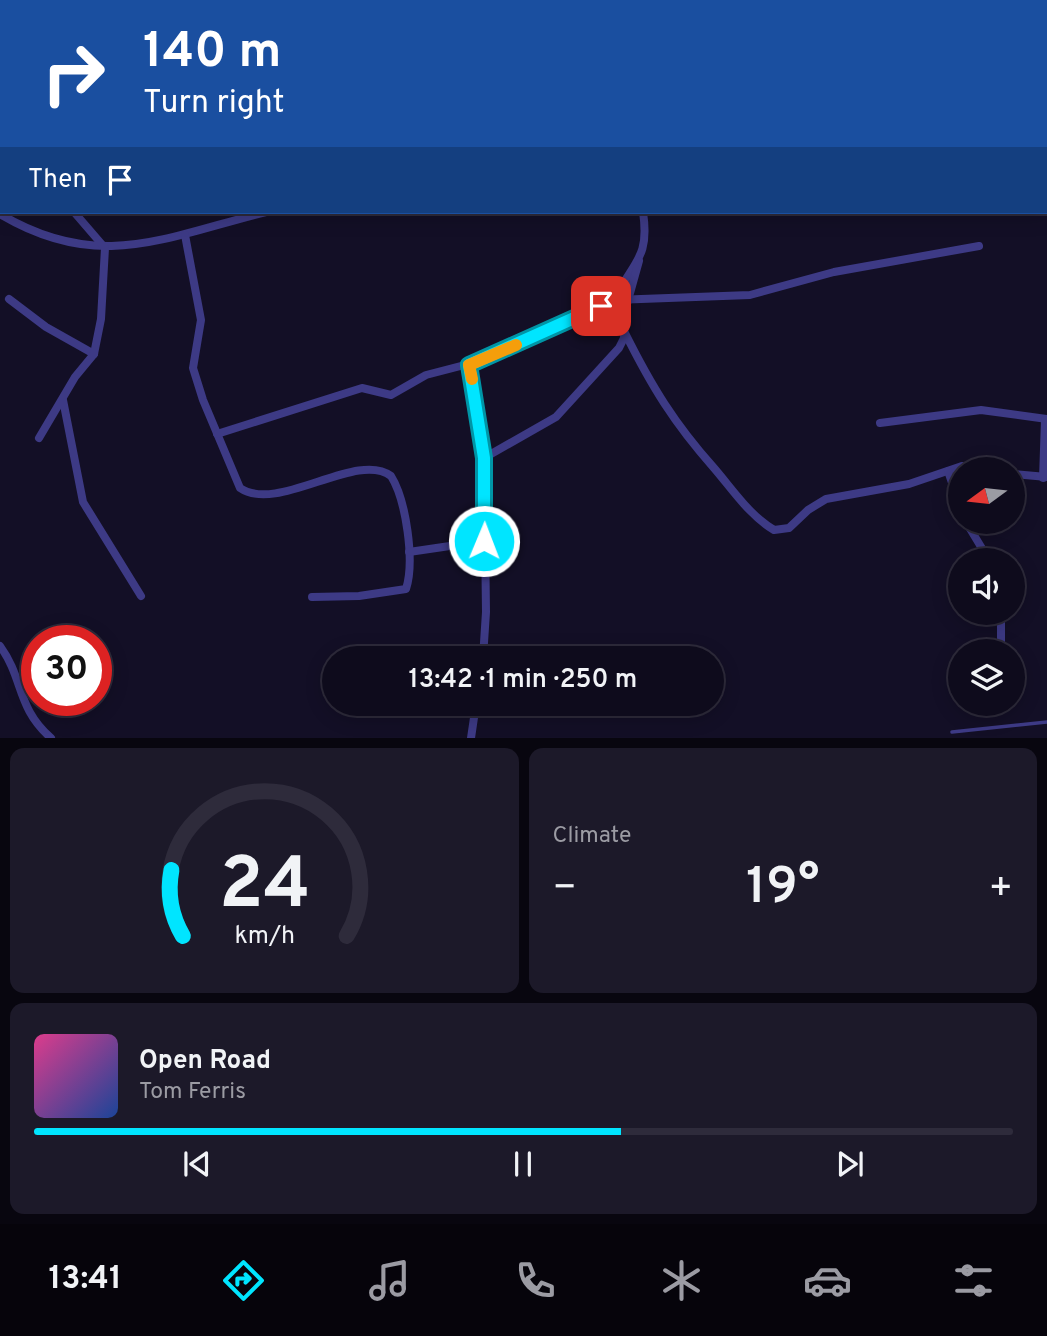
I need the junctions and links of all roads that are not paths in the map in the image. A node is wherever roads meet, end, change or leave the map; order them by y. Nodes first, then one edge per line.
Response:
1 (0, 214) edge
2 (76, 214) edge
3 (259, 214) edge
4 (643, 214) edge
5 (185, 235) junction
6 (979, 246) dead end
7 (105, 248) junction
8 (640, 257) junction
9 (9, 299) dead end
10 (628, 299) junction
11 (614, 300) junction
12 (625, 333) junction
13 (94, 354) junction
14 (469, 365) junction
15 (63, 400) junction
16 (1046, 419) edge
17 (880, 423) dead end
18 (217, 434) junction
19 (39, 438) dead end
20 (484, 458) junction
21 (948, 471) edge
22 (1026, 475) edge
23 (1045, 477) edge
24 (484, 541) junction
25 (409, 552) junction
26 (141, 596) dead end
27 (312, 597) dead end
28 (0, 646) edge
29 (483, 646) edge
30 (474, 716) edge
31 (1047, 722) edge
32 (952, 732) dead end
33 (51, 737) edge
34 (471, 737) edge

1 - 7 street
2 - 7 street
3 - 5 street
4 - 8 street
5 - 7 street
5 - 18 street
6 - 10 street
7 - 13 street
8 - 10 street
8 - 11 street
9 - 13 street
10 - 11 street
10 - 12 street
11 - 14 street
12 - 20 street
12 - 21 street
13 - 15 street
14 - 18 street
14 - 20 street
15 - 19 street
15 - 26 street
16 - 17 street
16 - 23 street
18 - 25 street
20 - 24 street
22 - 23 street
24 - 25 street
24 - 29 street
25 - 27 street
28 - 33 street
30 - 34 street
31 - 32 lane

